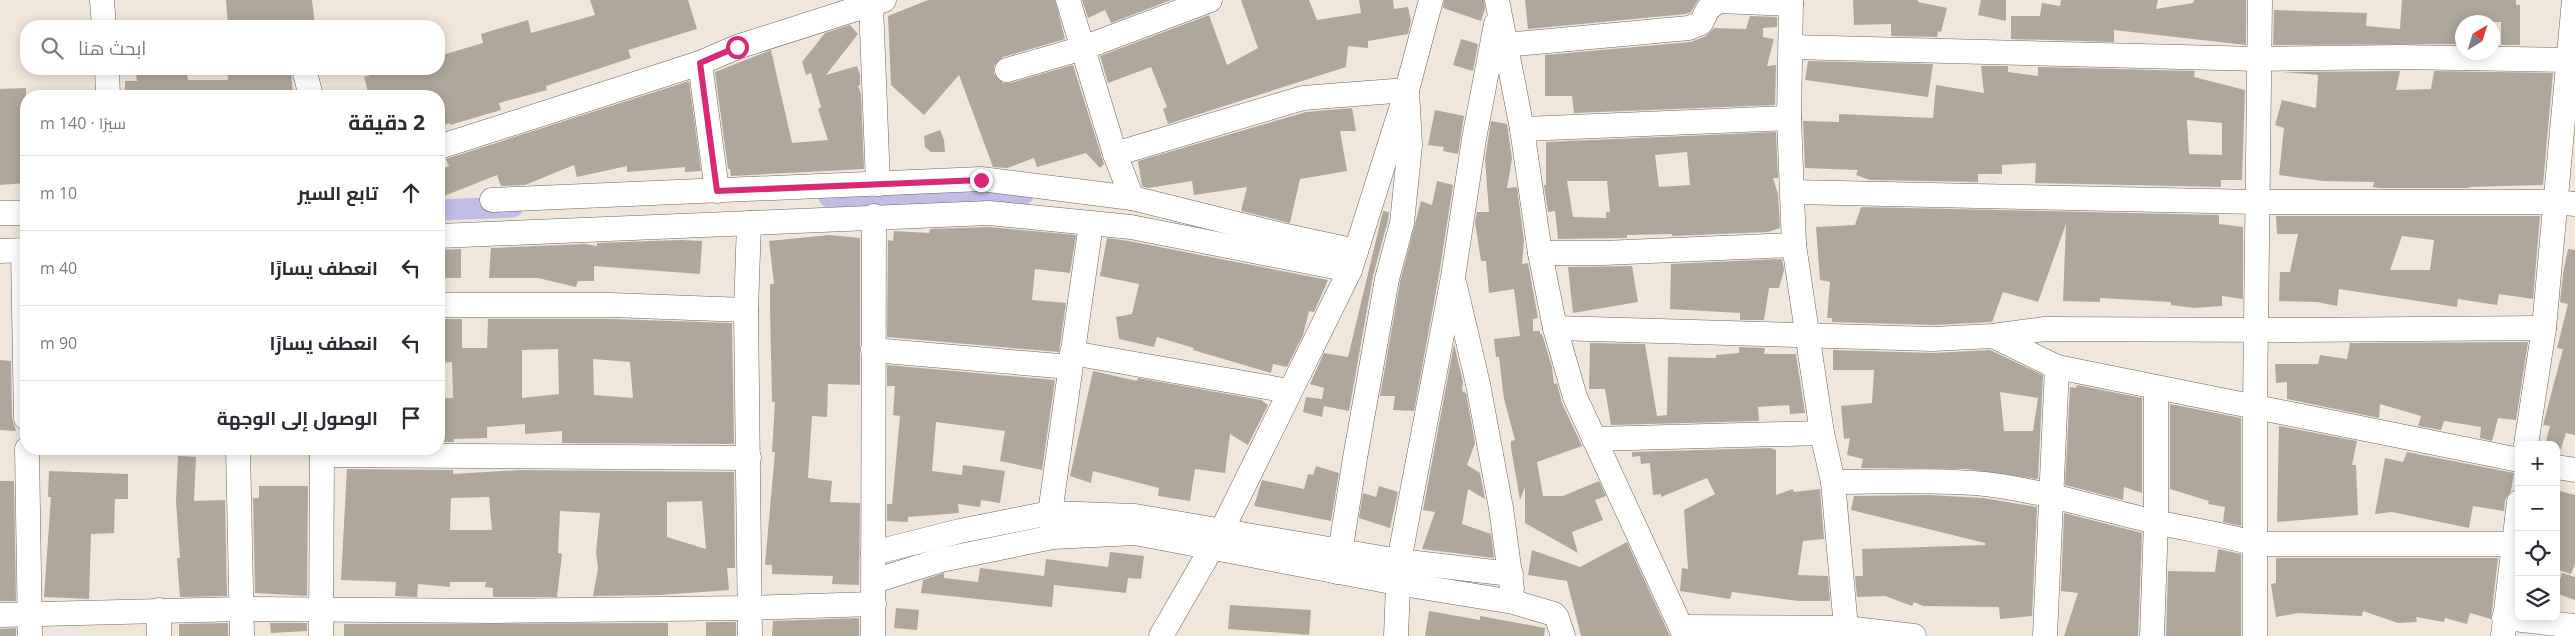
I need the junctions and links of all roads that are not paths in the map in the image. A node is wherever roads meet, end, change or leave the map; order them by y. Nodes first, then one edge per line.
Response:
1 (102, 0) edge
2 (1068, 0) edge
3 (1210, 0) edge
4 (1431, 0) edge
5 (2260, 0) edge
6 (2574, 0) edge
7 (877, 2) edge
8 (1791, 2) edge
9 (1498, 6) edge
10 (104, 20) edge
11 (1505, 45) junction
12 (1791, 47) junction
13 (1083, 48) junction
14 (2572, 49) edge
15 (2258, 59) junction
16 (700, 63) junction
17 (1007, 70) dead end
18 (107, 75) edge
19 (306, 75) edge
20 (108, 90) edge
21 (309, 90) edge
22 (1407, 90) junction
23 (1789, 118) junction
24 (1522, 129) junction
25 (445, 145) edge
26 (1115, 154) junction
27 (878, 184) junction
28 (717, 191) junction
29 (1793, 192) junction
30 (1132, 198) junction
31 (492, 200) dead end
32 (2257, 202) junction
33 (2566, 203) edge
34 (0, 213) edge
35 (20, 213) edge
36 (874, 216) junction
37 (748, 223) junction
38 (1091, 224) junction
39 (445, 236) edge
40 (1794, 245) junction
41 (20, 250) edge
42 (0, 251) edge
43 (1540, 254) junction
44 (1353, 260) junction
45 (1453, 277) junction
46 (445, 305) edge
47 (746, 310) junction
48 (1555, 328) junction
49 (2544, 328) junction
50 (2257, 329) junction
51 (1808, 335) junction
52 (1992, 336) junction
53 (873, 350) junction
54 (1071, 360) junction
55 (2057, 367) junction
56 (2156, 388) junction
57 (1289, 391) junction
58 (2255, 406) junction
59 (1822, 433) junction
60 (1594, 439) junction
61 (2527, 441) edge
62 (445, 454) edge
63 (27, 455) edge
64 (238, 455) edge
65 (322, 455) edge
66 (749, 458) junction
67 (2515, 459) edge
68 (2560, 468) edge
69 (2575, 470) edge
70 (1833, 482) junction
71 (2050, 495) junction
72 (1050, 513) junction
73 (2156, 522) junction
74 (1161, 528) junction
75 (2516, 531) edge
76 (1053, 537) junction
77 (1217, 539) junction
78 (2256, 544) junction
79 (2514, 544) junction
80 (874, 554) junction
81 (1339, 560) junction
82 (1398, 572) junction
83 (1511, 574) junction
84 (874, 581) junction
85 (1513, 602) junction
86 (874, 604) junction
87 (749, 608) junction
88 (159, 610) junction
89 (242, 610) junction
90 (320, 610) junction
91 (0, 614) edge
92 (30, 625) edge
93 (2575, 626) edge
94 (2504, 627) edge
95 (1846, 628) junction
96 (1683, 632) edge
97 (159, 636) edge
98 (242, 636) edge
99 (321, 636) edge
100 (750, 636) edge
101 (873, 636) edge
102 (1161, 636) edge
103 (1396, 636) edge
104 (1563, 636) edge
105 (1914, 636) edge
106 (2045, 636) edge
107 (2152, 636) edge
108 (2255, 636) edge

1 - 10 street
2 - 13 street
3 - 13 street
4 - 22 street
5 - 15 street
6 - 14 street
7 - 16 street
7 - 27 street
8 - 11 street
8 - 12 street
9 - 11 street
9 - 45 street
11 - 24 street
12 - 15 street
12 - 23 street
13 - 17 street
13 - 26 street
14 - 15 street
14 - 33 street
15 - 32 street
16 - 25 street
16 - 28 street
18 - 20 street
19 - 21 street
22 - 26 street
22 - 44 street
22 - 81 street
23 - 24 street
23 - 29 street
24 - 43 street
26 - 30 street
27 - 28 street
27 - 30 street
28 - 31 street
29 - 32 street
29 - 40 street
30 - 44 street
32 - 33 street
32 - 50 street
33 - 49 street
34 - 35 street
36 - 37 street
36 - 38 street
36 - 53 street
37 - 39 street
37 - 47 street
38 - 44 street
38 - 54 street
40 - 43 street
40 - 51 street
41 - 42 street
43 - 48 street
44 - 57 street
45 - 82 street
45 - 83 street
46 - 47 street
47 - 66 street
48 - 51 street
48 - 60 street
49 - 50 street
49 - 61 street
50 - 52 street
50 - 58 street
51 - 52 street
51 - 59 street
52 - 55 street
53 - 54 street
53 - 80 street
54 - 57 street
54 - 72 street
55 - 56 street
55 - 71 street
56 - 58 street
56 - 73 street
57 - 77 street
58 - 67 street
58 - 78 street
59 - 60 street
59 - 70 street
60 - 96 street
62 - 66 street
63 - 92 street
64 - 89 street
65 - 90 street
66 - 87 street
68 - 69 street
70 - 71 street
70 - 95 street
71 - 73 street
71 - 106 street
72 - 74 street
72 - 76 street
72 - 80 street
73 - 78 street
73 - 107 street
74 - 76 street
74 - 77 street
75 - 79 street
76 - 84 street
77 - 81 street
77 - 102 street
78 - 79 street
78 - 108 street
79 - 94 street
80 - 84 street
81 - 82 street
82 - 83 street
82 - 85 street
82 - 103 street
83 - 85 street
84 - 86 street
85 - 104 street
86 - 87 street
86 - 101 street
87 - 90 street
87 - 100 street
88 - 89 street
88 - 92 street
88 - 97 street
89 - 90 street
89 - 98 street
90 - 99 street
91 - 92 street
93 - 94 street
95 - 96 street
95 - 105 street

